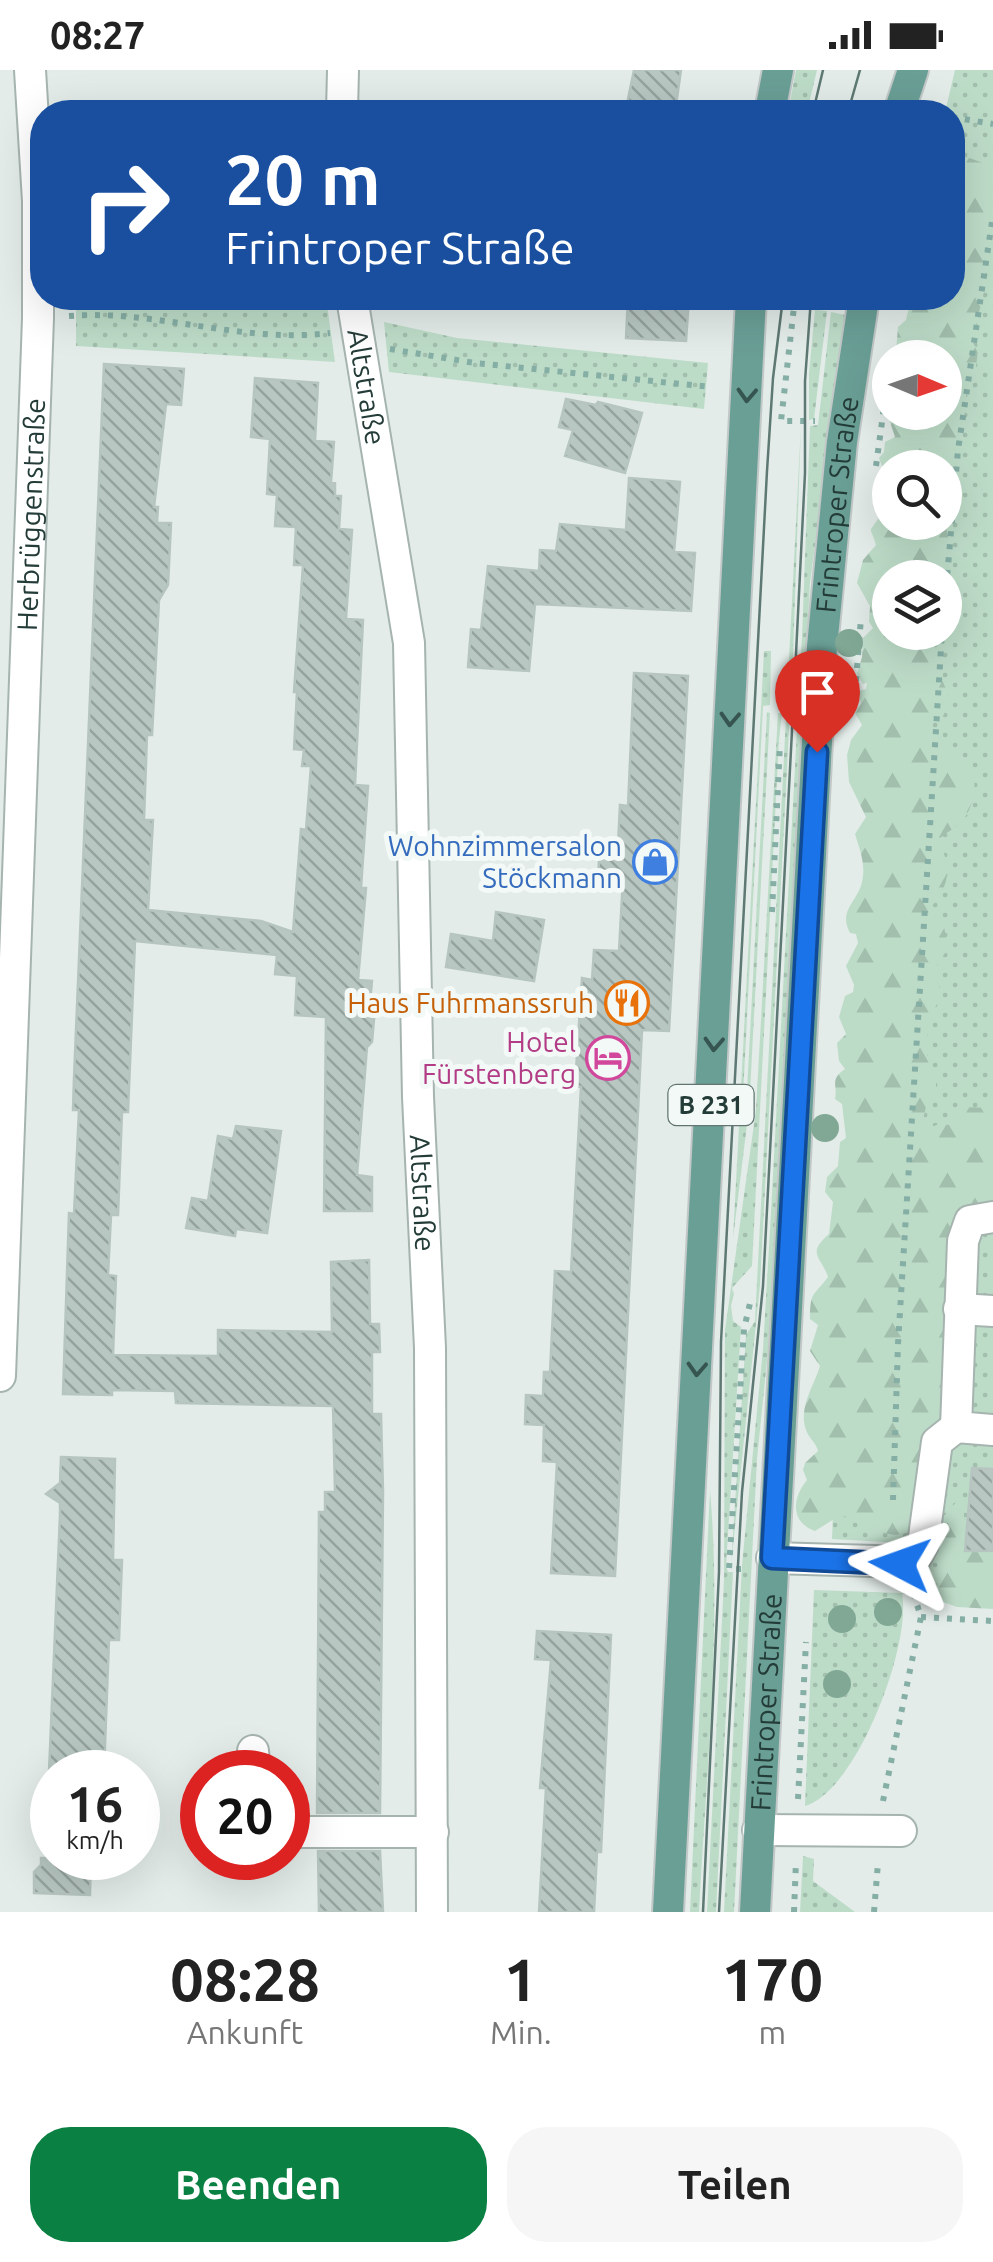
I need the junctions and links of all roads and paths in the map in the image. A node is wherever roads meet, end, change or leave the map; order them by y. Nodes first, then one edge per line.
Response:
1 (30, 70) edge
2 (343, 70) edge
3 (778, 70) edge
4 (32, 100) edge
5 (342, 100) edge
6 (772, 100) edge
7 (965, 119) edge
8 (993, 124) edge
9 (993, 215) edge
10 (38, 310) edge
11 (354, 310) edge
12 (750, 310) edge
13 (795, 310) edge
14 (862, 310) edge
15 (38, 318) junction
16 (358, 338) junction
17 (712, 387) dead end
18 (816, 421) dead end
19 (949, 560) edge
20 (862, 605) dead end
21 (941, 650) edge
22 (856, 682) dead end
23 (993, 1218) edge
24 (751, 1299) dead end
25 (959, 1309) junction
26 (993, 1311) edge
27 (0, 1376) edge
28 (956, 1427) junction
29 (993, 1430) edge
30 (772, 1564) junction
31 (900, 1564) junction
32 (921, 1618) junction
33 (993, 1621) edge
34 (806, 1631) dead end
35 (758, 1830) junction
36 (796, 1830) junction
37 (891, 1830) junction
38 (310, 1832) edge
39 (433, 1832) junction
40 (432, 1912) edge
41 (668, 1912) edge
42 (755, 1912) edge
43 (794, 1912) edge
44 (874, 1912) edge

1 - 4 street, Herbrüggenstraße
2 - 5 street
3 - 6 main road
7 - 8 path
9 - 19 path
10 - 15 street, Herbrüggenstraße
11 - 16 street, Altstraße
12 -> 41 main road, B 231
13 - 18 path
14 - 30 main road, Frintroper Straße
15 - 16 path
15 - 27 street, Herbrüggenstraße
16 - 17 path
16 - 39 street, Altstraße
20 - 22 path
21 - 31 path
23 - 25 street
24 - 30 path
25 - 26 street
25 - 28 street
28 - 29 street
28 - 31 street
30 - 31 street
30 - 35 main road, Frintroper Straße
31 - 32 path
32 - 33 path
32 - 37 path
34 - 36 path
35 - 36 street
35 - 42 main road, Frintroper Straße
36 - 37 street
36 - 43 path
37 - 44 path
38 - 39 street
39 - 40 street, Altstraße

